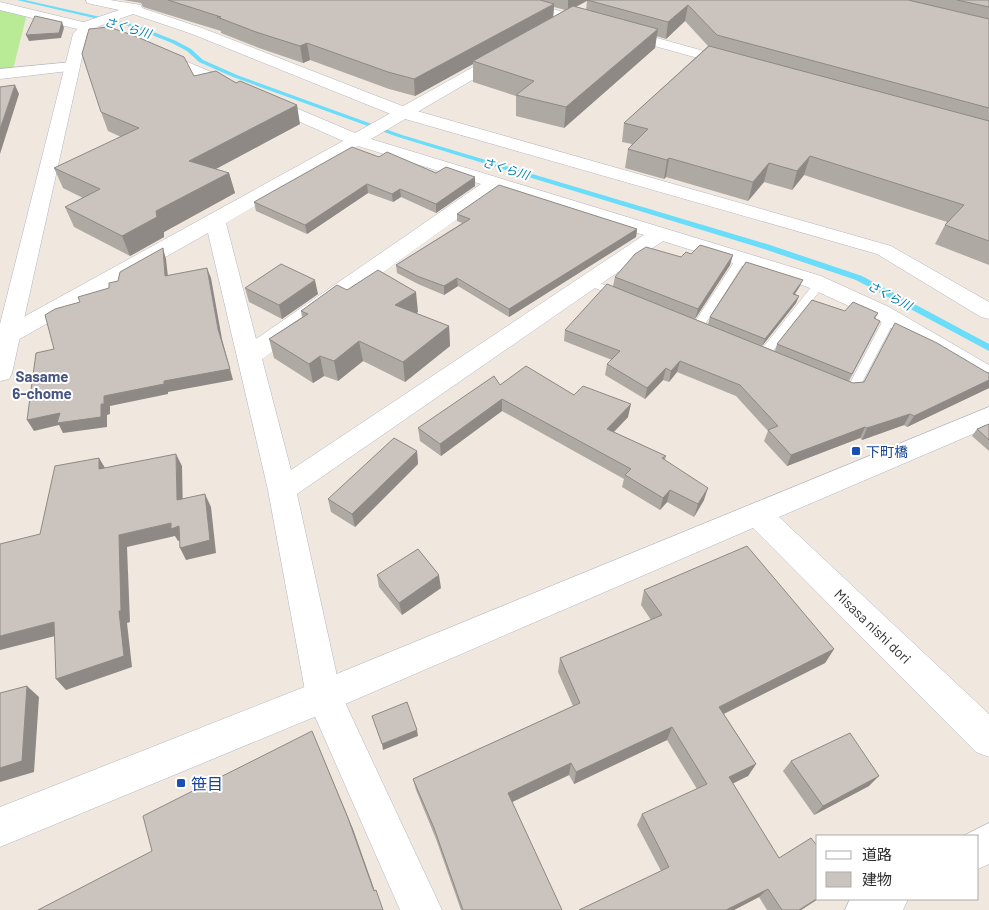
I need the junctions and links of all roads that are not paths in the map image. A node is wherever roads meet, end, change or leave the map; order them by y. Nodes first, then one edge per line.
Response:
1 (92, 0) edge
2 (505, 0) edge
3 (0, 6) edge
4 (135, 8) junction
5 (586, 9) edge
6 (570, 18) junction
7 (88, 26) junction
8 (553, 28) edge
9 (520, 46) edge
10 (72, 67) junction
11 (751, 68) edge
12 (0, 74) edge
13 (404, 113) junction
14 (362, 137) junction
15 (495, 183) junction
16 (215, 221) junction
17 (661, 233) junction
18 (742, 258) junction
19 (589, 282) junction
20 (820, 284) junction
21 (634, 300) edge
22 (989, 312) edge
23 (890, 318) junction
24 (697, 326) edge
25 (4, 338) edge
26 (765, 353) edge
27 (249, 356) junction
28 (0, 373) edge
29 (989, 376) edge
30 (836, 382) edge
31 (989, 416) edge
32 (282, 490) junction
33 (756, 513) junction
34 (324, 696) junction
35 (989, 739) edge
36 (0, 827) edge
37 (885, 900) edge
38 (421, 910) edge
39 (866, 910) edge

1 - 4 street
2 - 6 street
3 - 7 street
4 - 7 street
4 - 13 street
5 - 6 street
6 - 8 street
6 - 11 street
7 - 10 street
7 - 14 street
9 - 13 street
10 - 12 street
10 - 25 street
13 - 14 street
13 - 22 street
14 - 15 street
14 - 16 street
15 - 17 street
15 - 27 street
16 - 25 street
16 - 27 street
17 - 18 street
17 - 19 street
18 - 20 street
18 - 24 lane
19 - 21 lane
19 - 32 street
20 - 23 street
20 - 26 lane
23 - 29 street
23 - 30 lane
25 - 28 street
27 - 32 street
31 - 33 street
32 - 34 street
33 - 34 street
33 - 35 street, Misasa nishi dori
34 - 36 street
34 - 38 street
37 - 39 street

